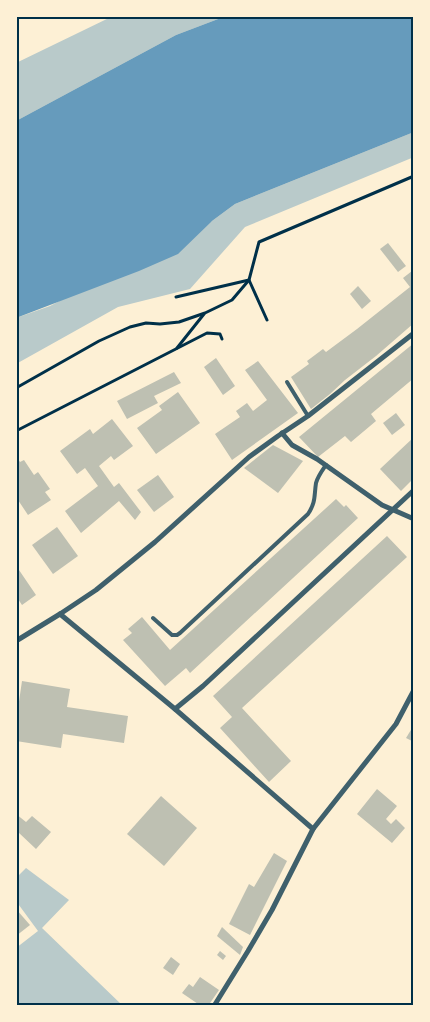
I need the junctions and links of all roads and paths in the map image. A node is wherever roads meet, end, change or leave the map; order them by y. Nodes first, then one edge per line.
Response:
1 (414, 176) edge
2 (249, 280) junction
3 (176, 296) dead end
4 (204, 313) junction
5 (267, 320) dead end
6 (414, 333) edge
7 (222, 340) dead end
8 (175, 350) junction
9 (287, 382) dead end
10 (16, 388) edge
11 (308, 416) junction
12 (16, 431) edge
13 (282, 433) junction
14 (326, 465) junction
15 (414, 490) edge
16 (392, 510) junction
17 (414, 519) edge
18 (60, 614) junction
19 (153, 618) dead end
20 (16, 641) edge
21 (414, 690) edge
22 (175, 709) junction
23 (313, 829) junction
24 (214, 1006) edge

1 - 2 path
2 - 3 path
2 - 4 path
2 - 5 path
4 - 8 path
4 - 10 path
6 - 11 street
7 - 8 path
8 - 12 path
9 - 11 lane
11 - 13 street
13 - 14 street
13 - 18 street
14 - 16 street
14 - 19 lane
15 - 16 street
16 - 17 street
16 - 22 street
18 - 20 street
18 - 22 street
21 - 23 street
22 - 23 street
23 - 24 street

